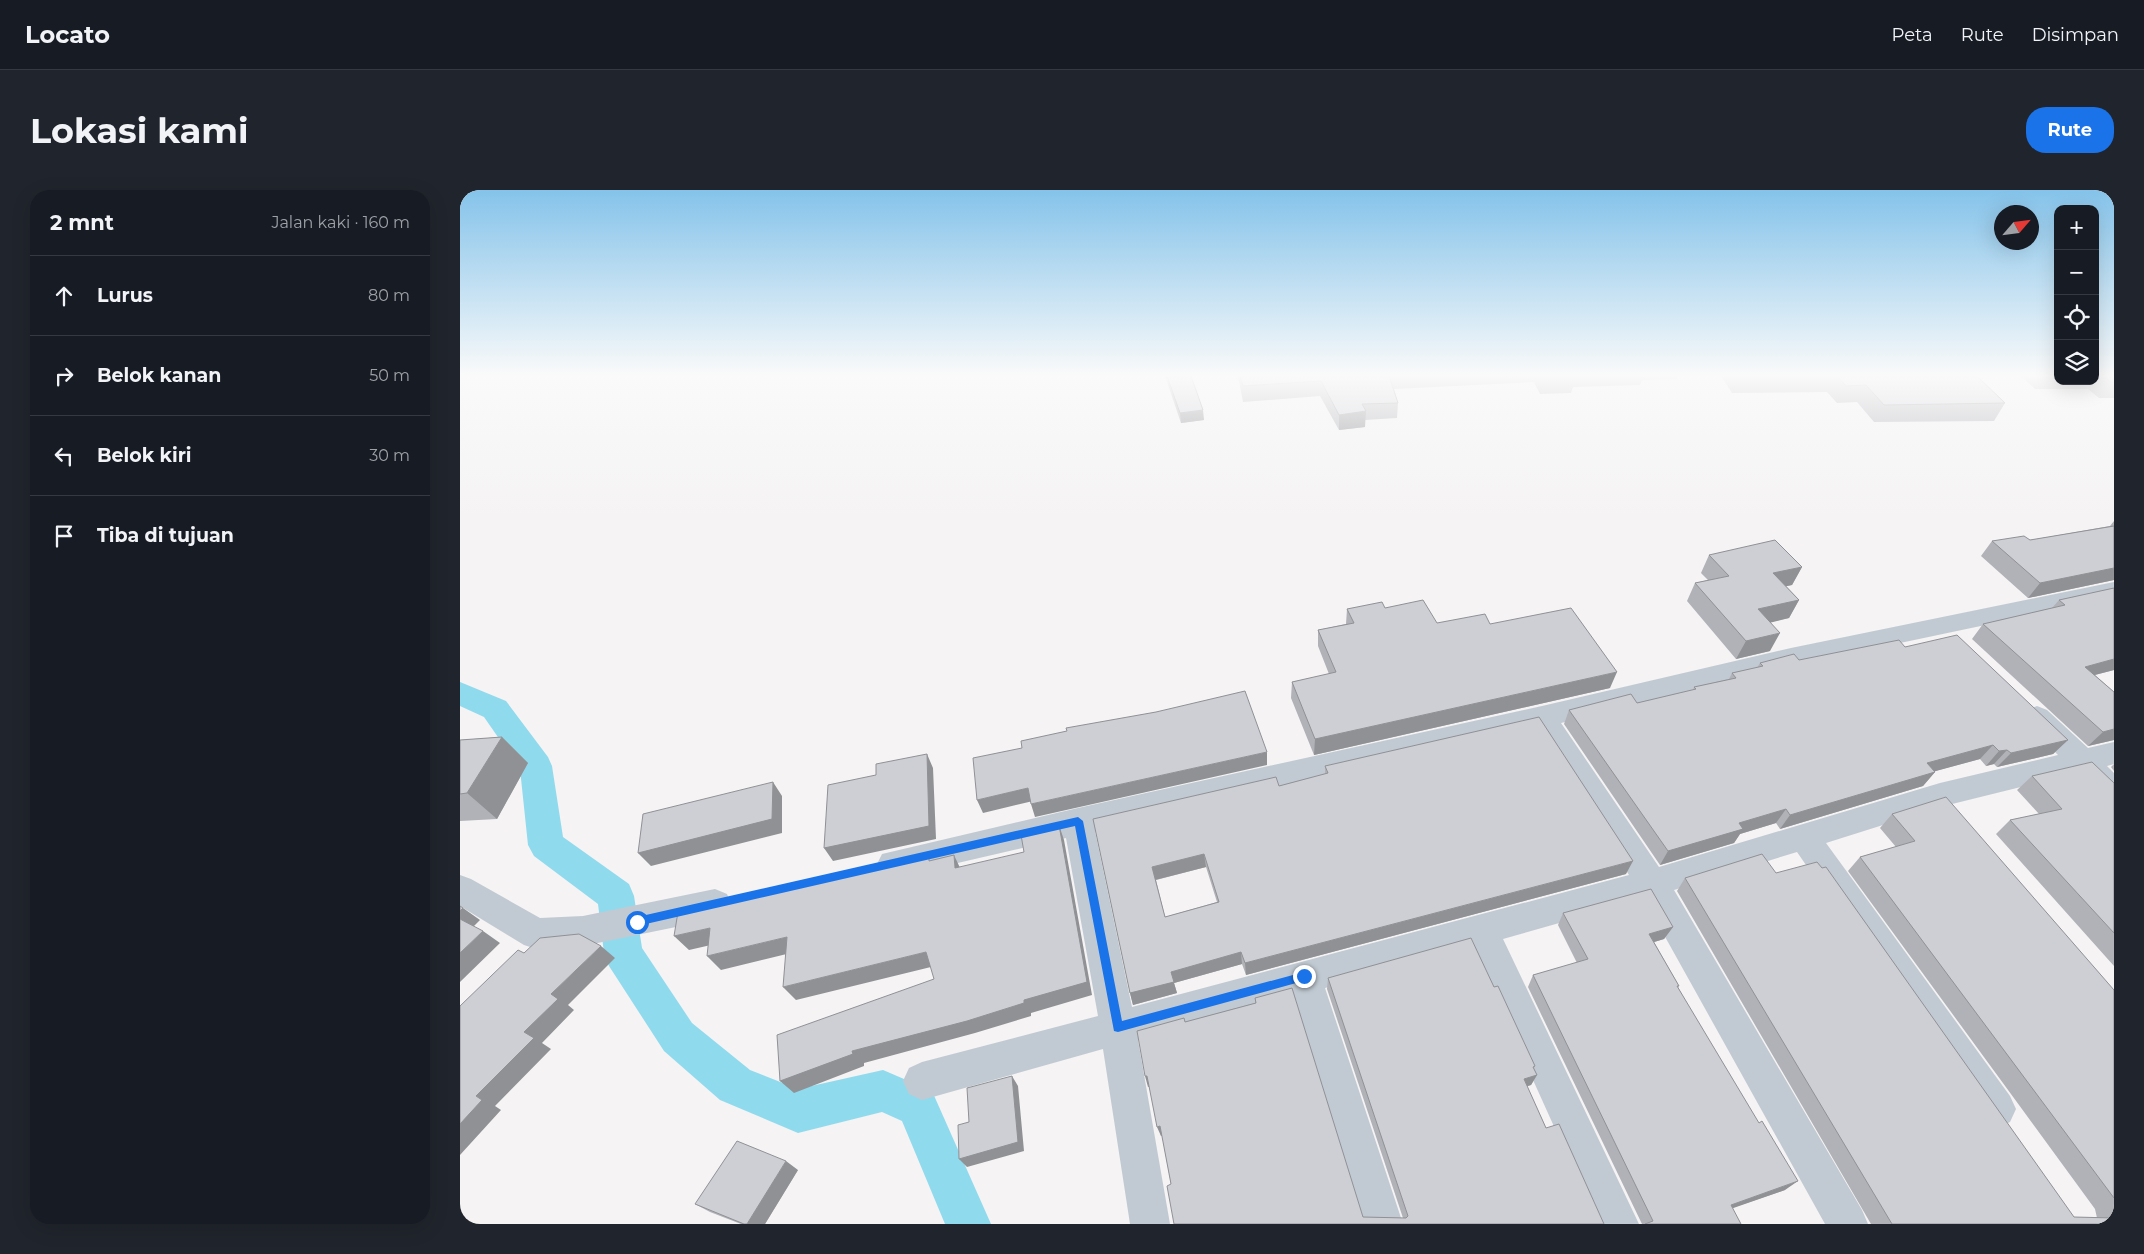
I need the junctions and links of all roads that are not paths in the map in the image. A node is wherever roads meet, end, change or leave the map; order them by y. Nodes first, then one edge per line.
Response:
1 (2114, 590) edge
2 (1940, 627) junction
3 (1962, 647) edge
4 (2019, 700) edge
5 (1542, 717) junction
6 (2099, 757) edge
7 (2114, 791) edge
8 (1078, 821) junction
9 (1805, 838) junction
10 (864, 870) edge
11 (1652, 883) junction
12 (460, 889) edge
13 (738, 899) edge
14 (1482, 931) junction
15 (1304, 976) junction
16 (1118, 1027) junction
17 (922, 1081) dead end
18 (2016, 1136) edge
19 (1150, 1224) edge
20 (1383, 1224) edge
21 (1619, 1224) edge
22 (1848, 1224) edge

1 - 2 street
2 - 3 street
2 - 5 street
4 - 6 street
5 - 8 street
5 - 11 street
6 - 7 street
6 - 9 street
8 - 10 street
8 - 16 street
9 - 11 street
9 - 18 street
11 - 14 street
11 - 22 street
12 - 13 street
14 - 15 street
14 - 21 street
15 - 16 street
15 - 20 street
16 - 17 street
16 - 19 street

